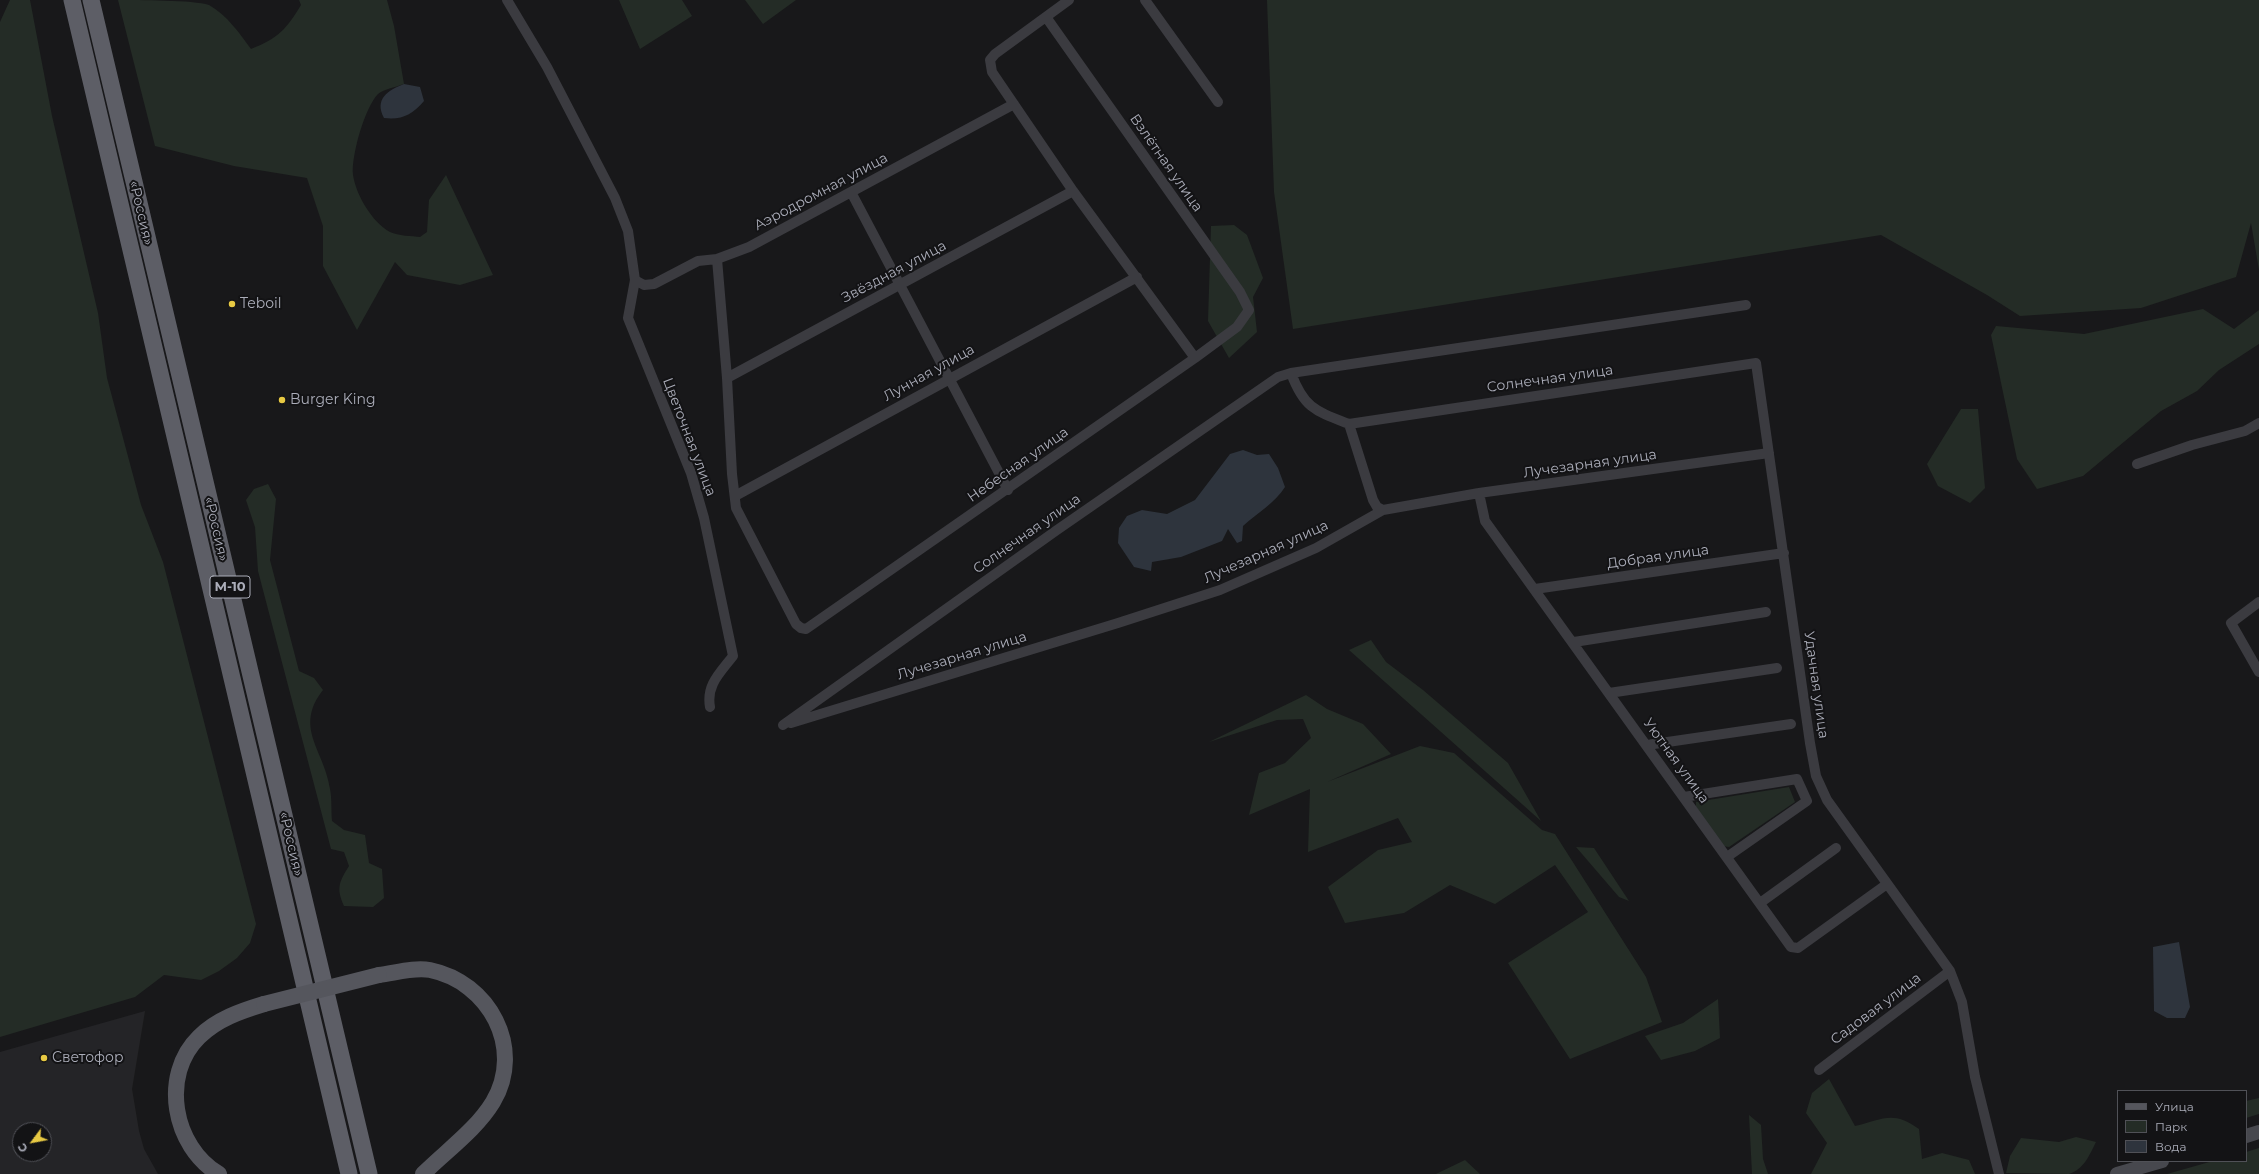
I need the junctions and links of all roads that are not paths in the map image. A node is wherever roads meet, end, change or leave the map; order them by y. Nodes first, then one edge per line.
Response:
1 (72, 0) edge
2 (91, 0) edge
3 (508, 0) edge
4 (1069, 0) edge
5 (1146, 0) edge
6 (1046, 17) junction
7 (1218, 102) dead end
8 (1014, 104) junction
9 (1073, 191) junction
10 (851, 192) junction
11 (717, 258) junction
12 (1137, 276) junction
13 (636, 280) junction
14 (900, 285) junction
15 (1746, 305) dead end
16 (1237, 327) joint
17 (1195, 358) junction
18 (1756, 363) joint
19 (1291, 373) junction
20 (727, 378) junction
21 (950, 378) junction
22 (2259, 423) edge
23 (1349, 424) junction
24 (1769, 453) junction
25 (2137, 464) dead end
26 (1008, 490) junction
27 (1479, 493) junction
28 (735, 496) junction
29 (1383, 510) junction
30 (1784, 553) junction
31 (1535, 589) junction
32 (2259, 602) edge
33 (1766, 612) dead end
34 (1574, 642) junction
35 (1777, 668) dead end
36 (2259, 672) edge
37 (1610, 693) junction
38 (710, 707) dead end
39 (1790, 724) dead end
40 (783, 725) joint
41 (1647, 745) junction
42 (1684, 797) junction
43 (1836, 848) dead end
44 (1727, 857) junction
45 (1887, 884) junction
46 (1760, 903) junction
47 (1950, 972) junction
48 (1818, 1070) dead end
49 (2259, 1132) edge
50 (2247, 1136) edge
51 (2159, 1162) edge
52 (219, 1174) edge
53 (349, 1174) edge
54 (369, 1174) edge
55 (423, 1174) edge
56 (1999, 1174) edge
57 (2118, 1174) edge

1 - 53 highway, «Россия» / М-10
2 - 54 highway, «Россия» / М-10
3 - 13 street, Цветочная улица
4 - 6 street
5 - 7 street
6 - 8 street
6 - 16 street, Взлётная улица
8 - 9 street
8 - 10 street, Аэродромная улица
9 - 12 street
9 - 14 street, Звёздная улица
10 - 11 street, Аэродромная улица
10 - 14 street
11 - 13 street, Аэродромная улица
11 - 20 street
12 - 17 street
12 - 21 street, Лунная улица
13 - 38 street, Цветочная улица
14 - 20 street, Звёздная улица
14 - 21 street
15 - 19 street, Солнечная улица
16 - 17 street, Небесная улица
17 - 26 street, Небесная улица
18 - 23 street, Солнечная улица
18 - 24 street, Удачная улица
19 - 23 street
19 - 40 street, Солнечная улица
20 - 28 street
21 - 26 street
21 - 28 street, Лунная улица
22 - 25 street
23 - 29 street
24 - 27 street, Лучезарная улица
24 - 30 street, Удачная улица
26 - 28 street, Небесная улица
27 - 29 street, Лучезарная улица
27 - 31 street, Уютная улица
29 - 40 street, Лучезарная улица
30 - 31 street, Добрая улица
30 - 45 street, Удачная улица
31 - 34 street, Уютная улица
32 - 36 street
33 - 34 street
34 - 37 street, Уютная улица
35 - 37 street
37 - 41 street, Уютная улица
39 - 41 street
41 - 42 street, Уютная улица
42 - 44 street, Уютная улица
42 - 44 street
43 - 46 street
44 - 46 street, Уютная улица
45 - 46 street, Уютная улица
45 - 47 street, Удачная улица
47 - 48 street, Садовая улица
47 - 56 street, Удачная улица
49 - 50 main road
51 - 57 main road
52 - 55 main road, bridge

